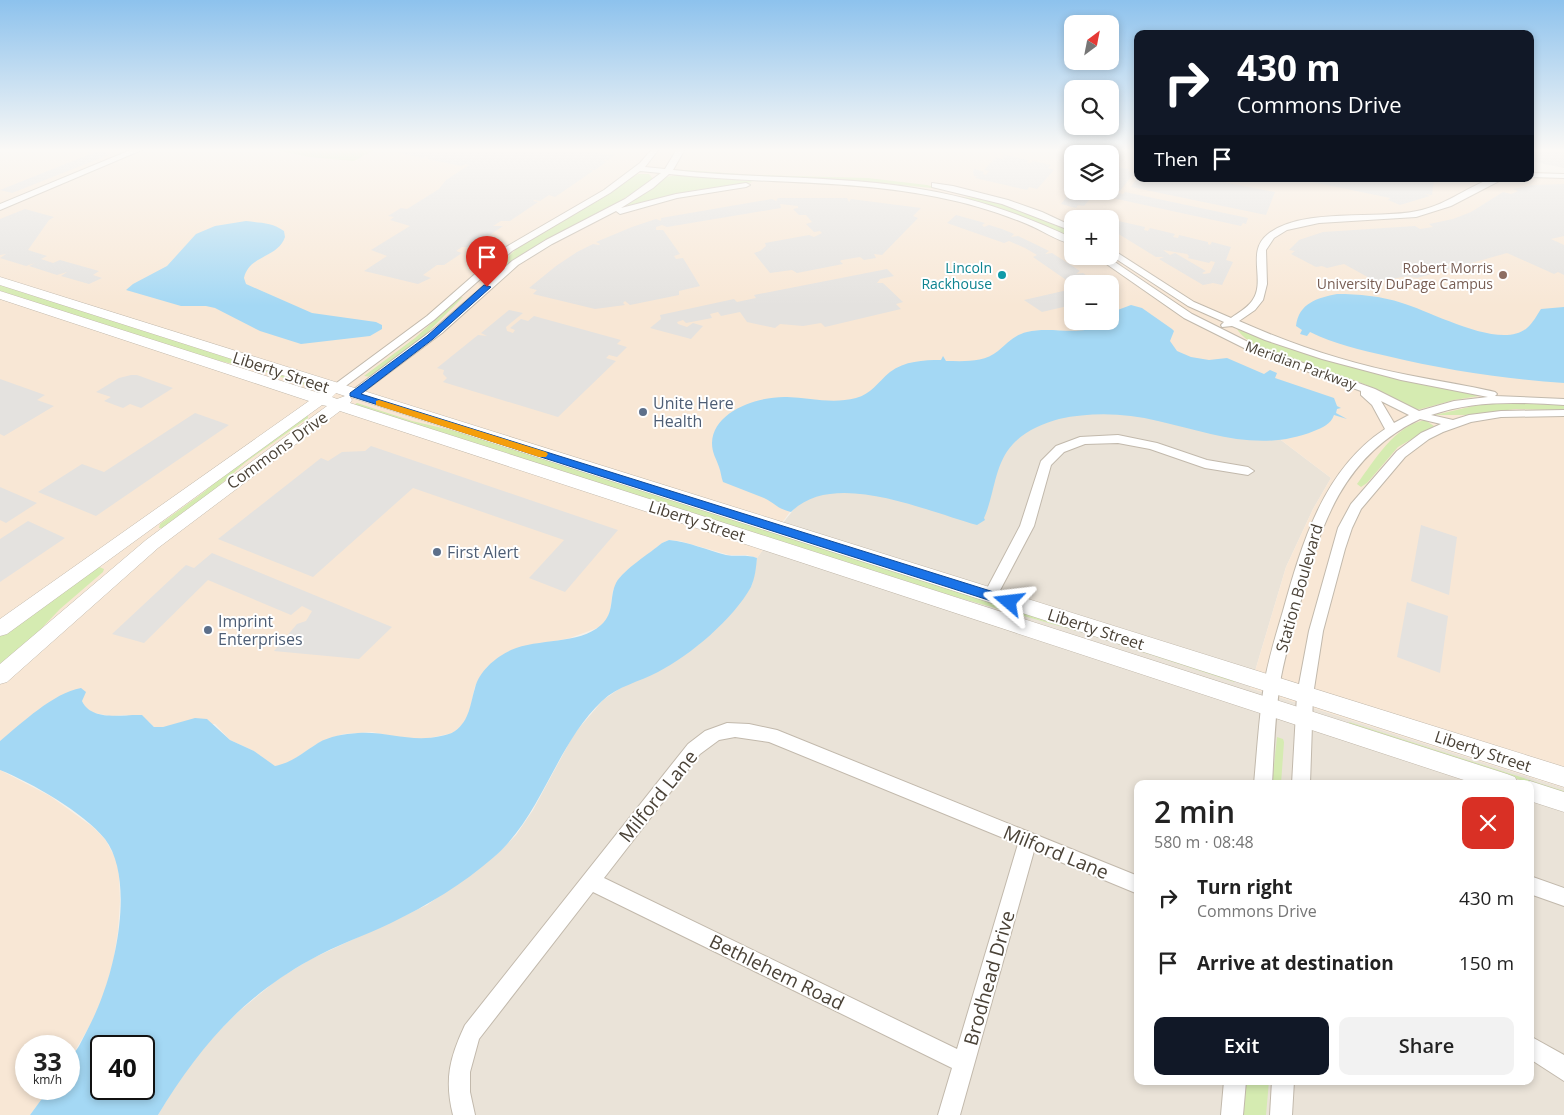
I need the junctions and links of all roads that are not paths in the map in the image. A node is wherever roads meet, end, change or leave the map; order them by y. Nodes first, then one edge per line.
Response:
1 (15, 201) edge
2 (590, 201) edge
3 (626, 201) edge
4 (657, 201) edge
5 (962, 201) edge
6 (1001, 201) edge
7 (1453, 201) edge
8 (0, 207) edge
9 (1064, 225) edge
10 (578, 227) junction
11 (1064, 238) edge
12 (1119, 257) edge
13 (1113, 265) edge
14 (0, 281) edge
15 (1176, 293) junction
16 (0, 295) edge
17 (1160, 295) junction
18 (1244, 314) junction
19 (1230, 322) junction
20 (1217, 331) junction
21 (1285, 343) junction
22 (1343, 380) junction
23 (337, 397) junction
24 (1524, 399) junction
25 (1564, 402) edge
26 (1564, 413) edge
27 (1418, 415) junction
28 (1453, 424) junction
29 (1391, 429) junction
30 (1248, 471) dead end
31 (990, 596) junction
32 (0, 629) edge
33 (0, 676) edge
34 (1272, 685) junction
35 (1305, 695) junction
36 (1270, 707) junction
37 (1304, 718) junction
38 (1564, 777) edge
39 (1263, 780) edge
40 (1301, 780) edge
41 (1495, 780) edge
42 (1534, 792) edge
43 (1564, 802) edge
44 (1028, 840) junction
45 (590, 881) junction
46 (1134, 883) edge
47 (1534, 886) edge
48 (1564, 897) edge
49 (1534, 1049) edge
50 (964, 1063) junction
51 (1564, 1070) edge
52 (1235, 1085) edge
53 (1283, 1085) edge
54 (464, 1115) edge
55 (949, 1115) edge
56 (1232, 1115) edge
57 (1281, 1115) edge

1 - 8 street
2 - 23 street, Commons Drive
3 - 10 street, Commons Drive
4 - 10 street
5 - 11 street
6 - 9 street
7 - 18 street
10 - 23 street, Commons Drive
12 - 15 street, Meridian Parkway
13 - 17 street, Meridian Parkway
14 - 23 street, Liberty Street
15 - 18 street, Meridian Parkway
15 - 19 street, Meridian Parkway
16 - 23 street, Liberty Street
17 - 19 street, Meridian Parkway
17 - 20 street, Meridian Parkway
18 - 19 street
18 - 21 street, Meridian Parkway
19 - 20 street
19 - 21 street, Meridian Parkway
20 - 22 street, Meridian Parkway
21 - 24 street, Meridian Parkway
22 - 27 street, Meridian Parkway
22 - 29 street
23 - 31 street, Liberty Street
23 - 32 street, Commons Drive
23 - 33 street, Commons Drive
23 - 36 street, Liberty Street
24 - 25 street, Meridian Parkway
24 - 27 street, Meridian Parkway
26 - 28 street, Meridian Parkway
27 - 28 street, Meridian Parkway
27 - 29 street, Meridian Parkway
28 - 35 street, Station Boulevard
29 - 34 street, Station Boulevard
30 - 31 street
31 - 34 street, Liberty Street
34 - 35 street, Liberty Street
34 - 36 street, Station Boulevard
35 - 37 street, Station Boulevard
35 - 38 street, Liberty Street
36 - 37 street, Liberty Street
36 - 39 street, Station Boulevard
37 - 40 street, Station Boulevard
37 - 41 street, Liberty Street
42 - 43 street, Liberty Street
44 - 45 street, Milford Lane
44 - 46 street, Milford Lane
44 - 50 street, Brodhead Drive
45 - 50 street, Bethlehem Road
45 - 54 street, Milford Lane
47 - 48 street
49 - 51 street
50 - 55 street, Brodhead Drive
52 - 56 street
53 - 57 street

